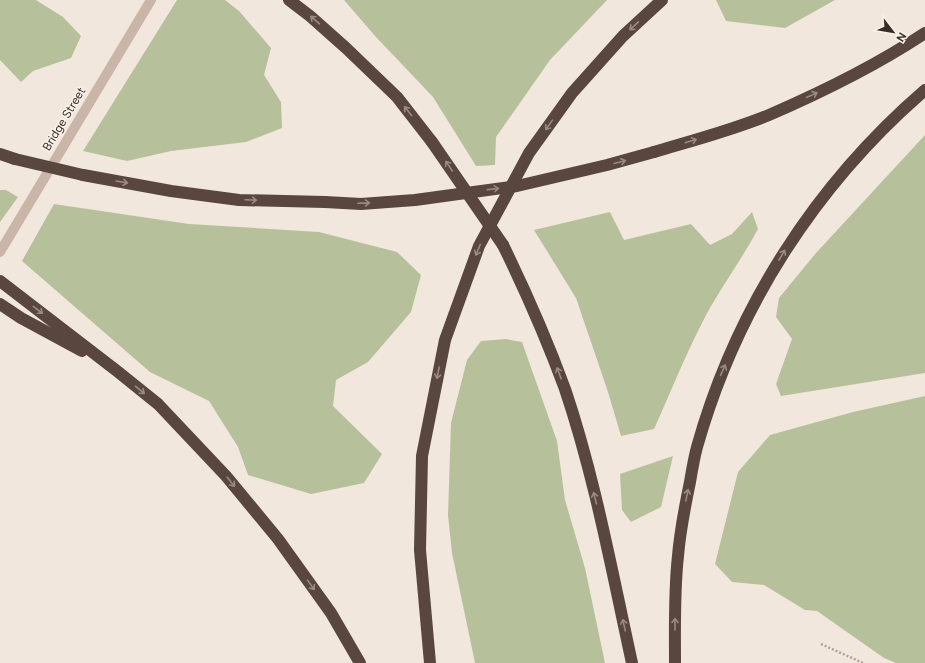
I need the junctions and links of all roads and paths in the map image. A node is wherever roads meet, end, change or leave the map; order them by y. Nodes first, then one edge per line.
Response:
1 (151, 0) edge
2 (289, 0) edge
3 (662, 0) edge
4 (925, 33) edge
5 (925, 90) edge
6 (0, 154) edge
7 (0, 252) edge
8 (3, 283) edge
9 (0, 304) edge
10 (117, 371) junction
11 (821, 644) dead end
12 (360, 663) edge
13 (430, 663) edge
14 (632, 663) edge
15 (675, 663) edge
16 (863, 663) edge

1 - 7 street, Bridge Street
14 -> 2 highway, bridge
3 -> 13 highway
6 -> 4 highway, bridge
15 -> 5 highway
8 -> 10 highway
9 - 10 highway
10 -> 12 highway
11 - 16 path

